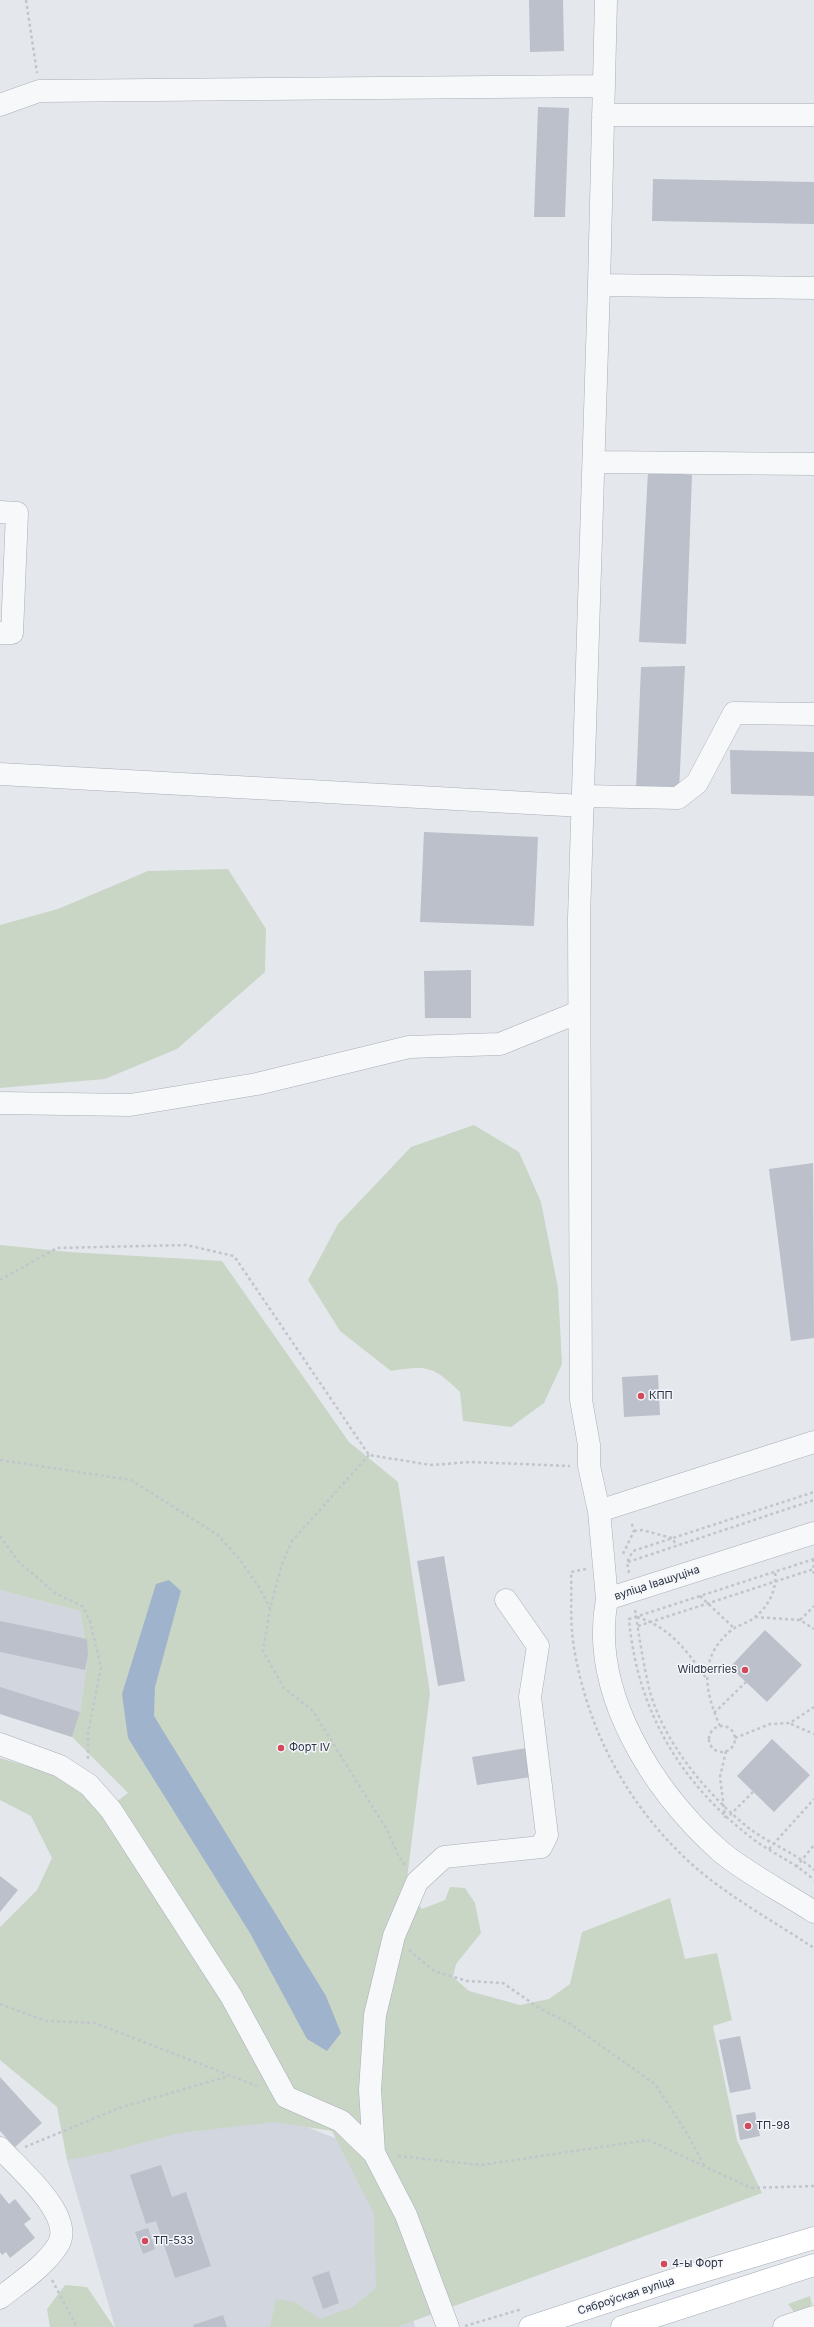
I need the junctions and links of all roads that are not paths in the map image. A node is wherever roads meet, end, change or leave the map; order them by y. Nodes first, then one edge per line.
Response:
1 (606, 0) edge
2 (604, 86) junction
3 (0, 105) edge
4 (814, 115) edge
5 (603, 116) junction
6 (599, 285) junction
7 (814, 288) edge
8 (594, 462) junction
9 (814, 464) edge
10 (0, 512) edge
11 (0, 633) edge
12 (814, 714) edge
13 (0, 774) edge
14 (583, 801) junction
15 (579, 1012) junction
16 (0, 1103) edge
17 (814, 1442) edge
18 (599, 1511) junction
19 (814, 1533) edge
20 (607, 1599) junction
21 (506, 1600) dead end
22 (0, 1744) edge
23 (814, 1912) edge
24 (3, 2152) edge
25 (374, 2153) junction
26 (814, 2238) edge
27 (814, 2265) edge
28 (0, 2298) edge
29 (814, 2317) edge
30 (448, 2327) edge
31 (530, 2327) edge
32 (622, 2327) edge
33 (784, 2327) edge

1 - 2 street
2 - 3 street
2 - 5 street
4 - 5 street
5 - 6 street
6 - 7 street
6 - 8 street
8 - 9 street
8 - 14 street
10 - 11 street
12 - 14 street
13 - 14 street
14 - 15 street
15 - 16 street
15 - 18 street
17 - 18 street
18 - 20 street
19 - 20 street, вуліца Івашуціна
20 - 23 street, вуліца Івашуціна
21 - 25 street
22 - 25 street
24 - 28 street
25 - 30 street
26 - 31 main road, Сяброўская вуліца
27 - 32 main road
29 - 33 street

